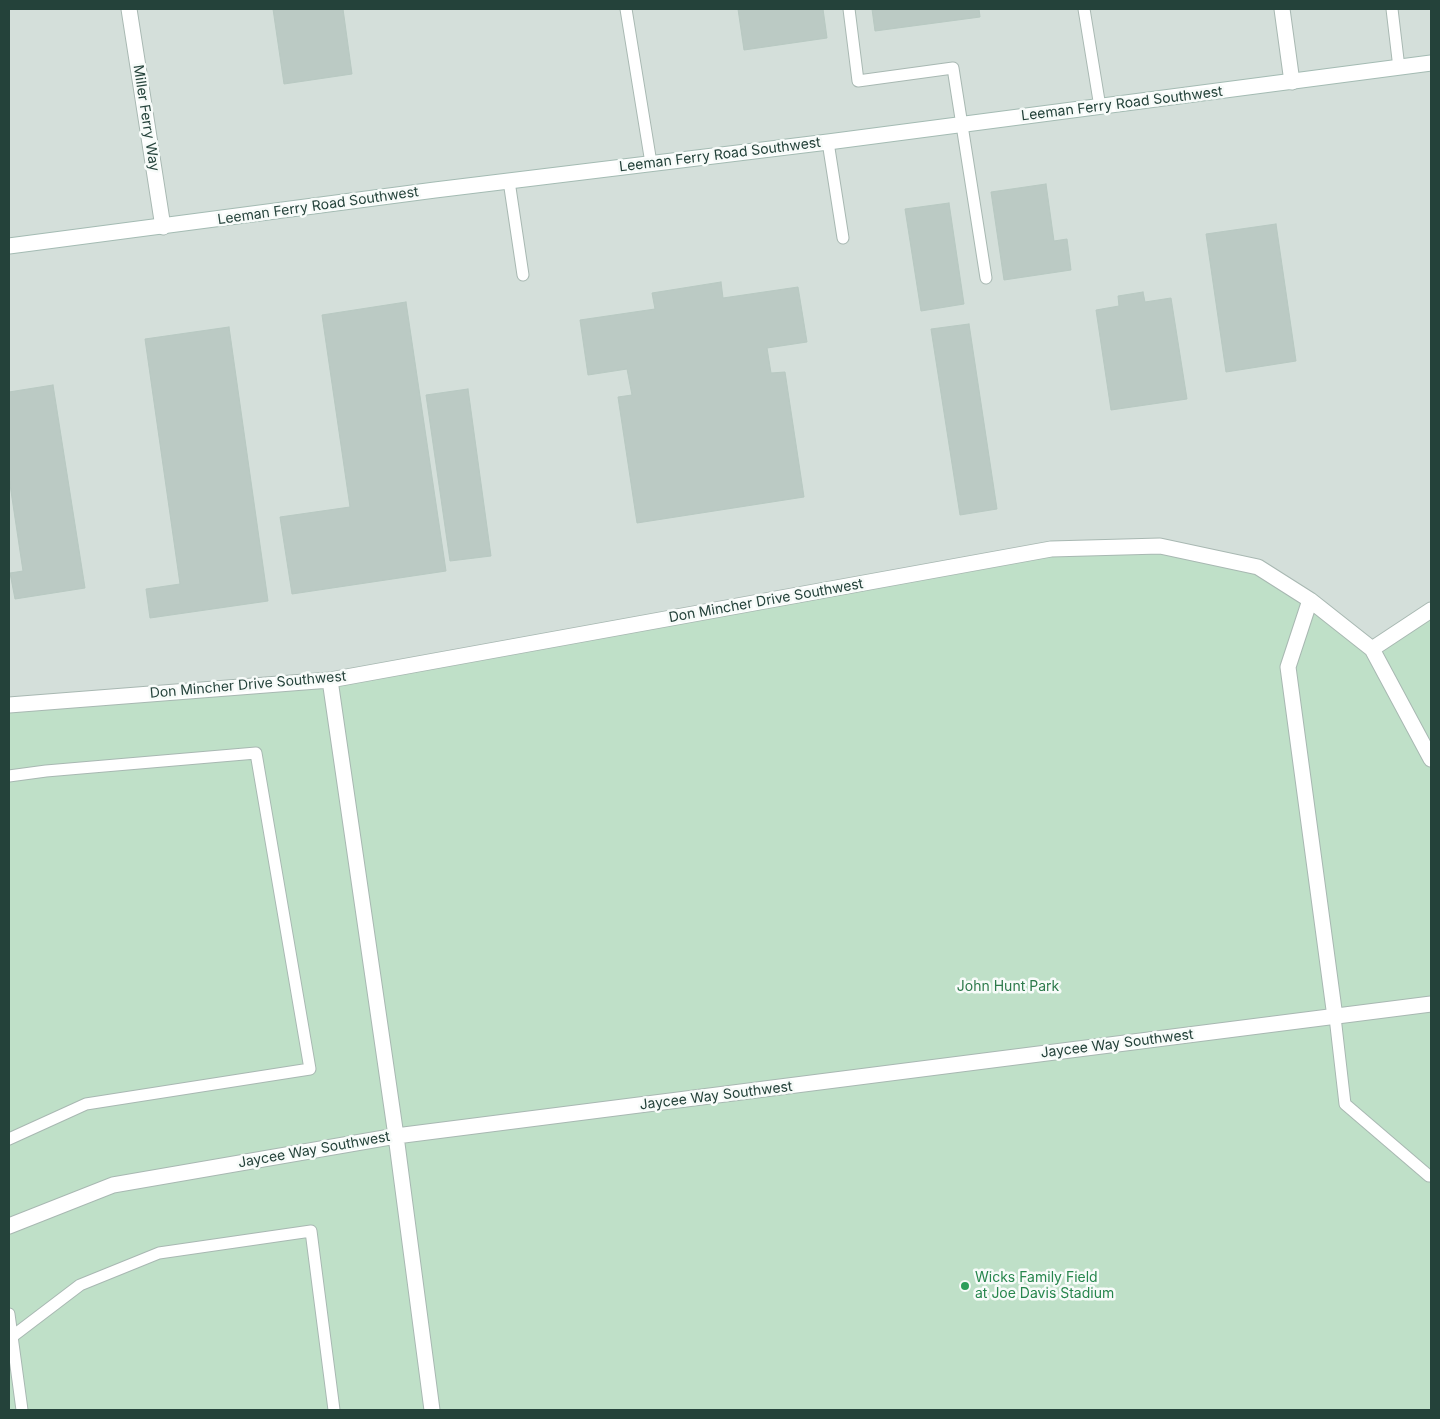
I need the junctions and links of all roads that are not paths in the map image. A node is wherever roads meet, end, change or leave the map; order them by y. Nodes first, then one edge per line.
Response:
1 (129, 9) edge
2 (626, 9) edge
3 (849, 9) edge
4 (1282, 9) edge
5 (1392, 9) edge
6 (1084, 10) edge
7 (1431, 63) edge
8 (1400, 68) junction
9 (1292, 82) junction
10 (1100, 107) junction
11 (963, 125) junction
12 (828, 142) junction
13 (651, 163) junction
14 (509, 182) junction
15 (163, 227) junction
16 (843, 238) dead end
17 (9, 246) edge
18 (523, 274) dead end
19 (986, 278) dead end
20 (1310, 600) junction
21 (1431, 610) edge
22 (1372, 649) junction
23 (330, 680) junction
24 (9, 705) edge
25 (1431, 759) edge
26 (9, 776) edge
27 (1431, 1004) edge
28 (1335, 1017) junction
29 (396, 1136) junction
30 (9, 1139) edge
31 (1431, 1176) edge
32 (9, 1226) edge
33 (9, 1314) edge
34 (10, 1338) edge
35 (22, 1410) edge
36 (334, 1410) edge
37 (432, 1410) edge

1 - 15 street, Miller Ferry Way
2 - 13 lane
3 - 11 lane
4 - 9 street
5 - 8 lane
6 - 10 lane
7 - 8 street, Leeman Ferry Road Southwest
8 - 9 street, Leeman Ferry Road Southwest
9 - 10 street, Leeman Ferry Road Southwest
10 - 11 street, Leeman Ferry Road Southwest
11 - 12 street, Leeman Ferry Road Southwest
11 - 19 lane
12 - 13 street, Leeman Ferry Road Southwest
12 - 16 lane
13 - 14 street, Leeman Ferry Road Southwest
14 - 15 street, Leeman Ferry Road Southwest
14 - 18 lane
15 - 17 street, Leeman Ferry Road Southwest
20 - 22 street, Don Mincher Drive Southwest
20 - 23 street, Don Mincher Drive Southwest
20 - 28 street
21 - 22 street
22 - 25 street, Don Mincher Drive Southwest
23 - 24 street, Don Mincher Drive Southwest
23 - 29 street
26 - 30 lane
27 - 28 street, Jaycee Way Southwest
28 - 29 street, Jaycee Way Southwest
28 - 31 lane
29 - 32 street, Jaycee Way Southwest
29 - 37 street
33 - 34 lane
34 - 35 lane
34 - 36 lane

